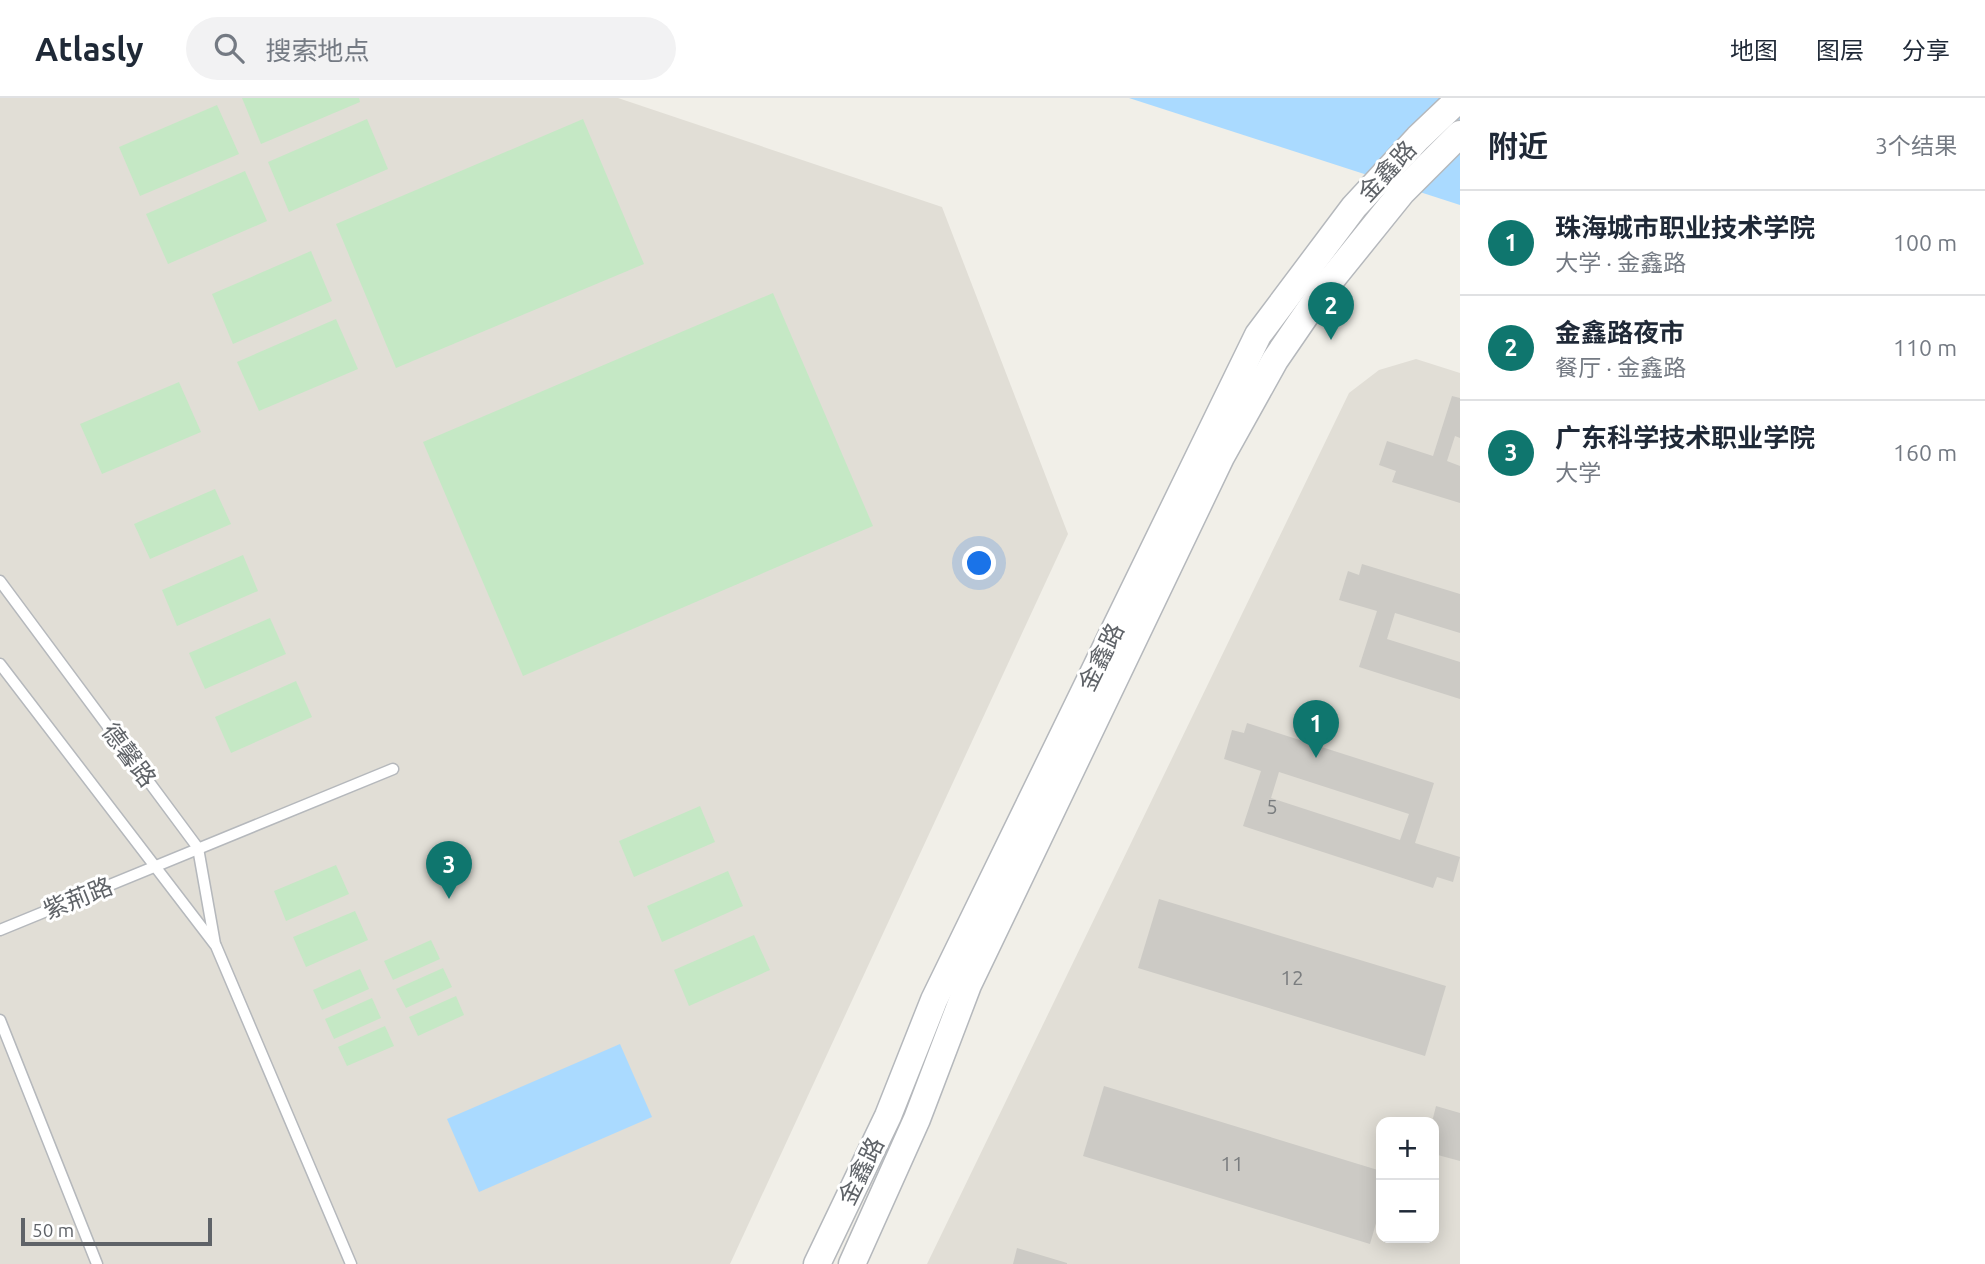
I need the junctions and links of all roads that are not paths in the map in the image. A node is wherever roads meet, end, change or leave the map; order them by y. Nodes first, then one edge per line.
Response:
1 (1460, 98) edge
2 (1460, 134) edge
3 (0, 581) edge
4 (0, 664) edge
5 (393, 769) dead end
6 (198, 848) junction
7 (156, 865) junction
8 (0, 930) edge
9 (216, 946) junction
10 (0, 1020) edge
11 (97, 1264) edge
12 (351, 1264) edge
13 (817, 1264) edge
14 (852, 1264) edge

1 - 13 street, 金鑫路
2 - 14 street, 金鑫路
3 - 6 lane, 德馨路
4 - 7 lane, 德馨路
5 - 6 lane, 紫荊路
6 - 7 lane, 紫荊路
6 - 9 lane, 德馨路
7 - 8 lane, 紫荊路
7 - 9 lane, 德馨路
9 - 12 lane, 德馨路
10 - 11 lane

